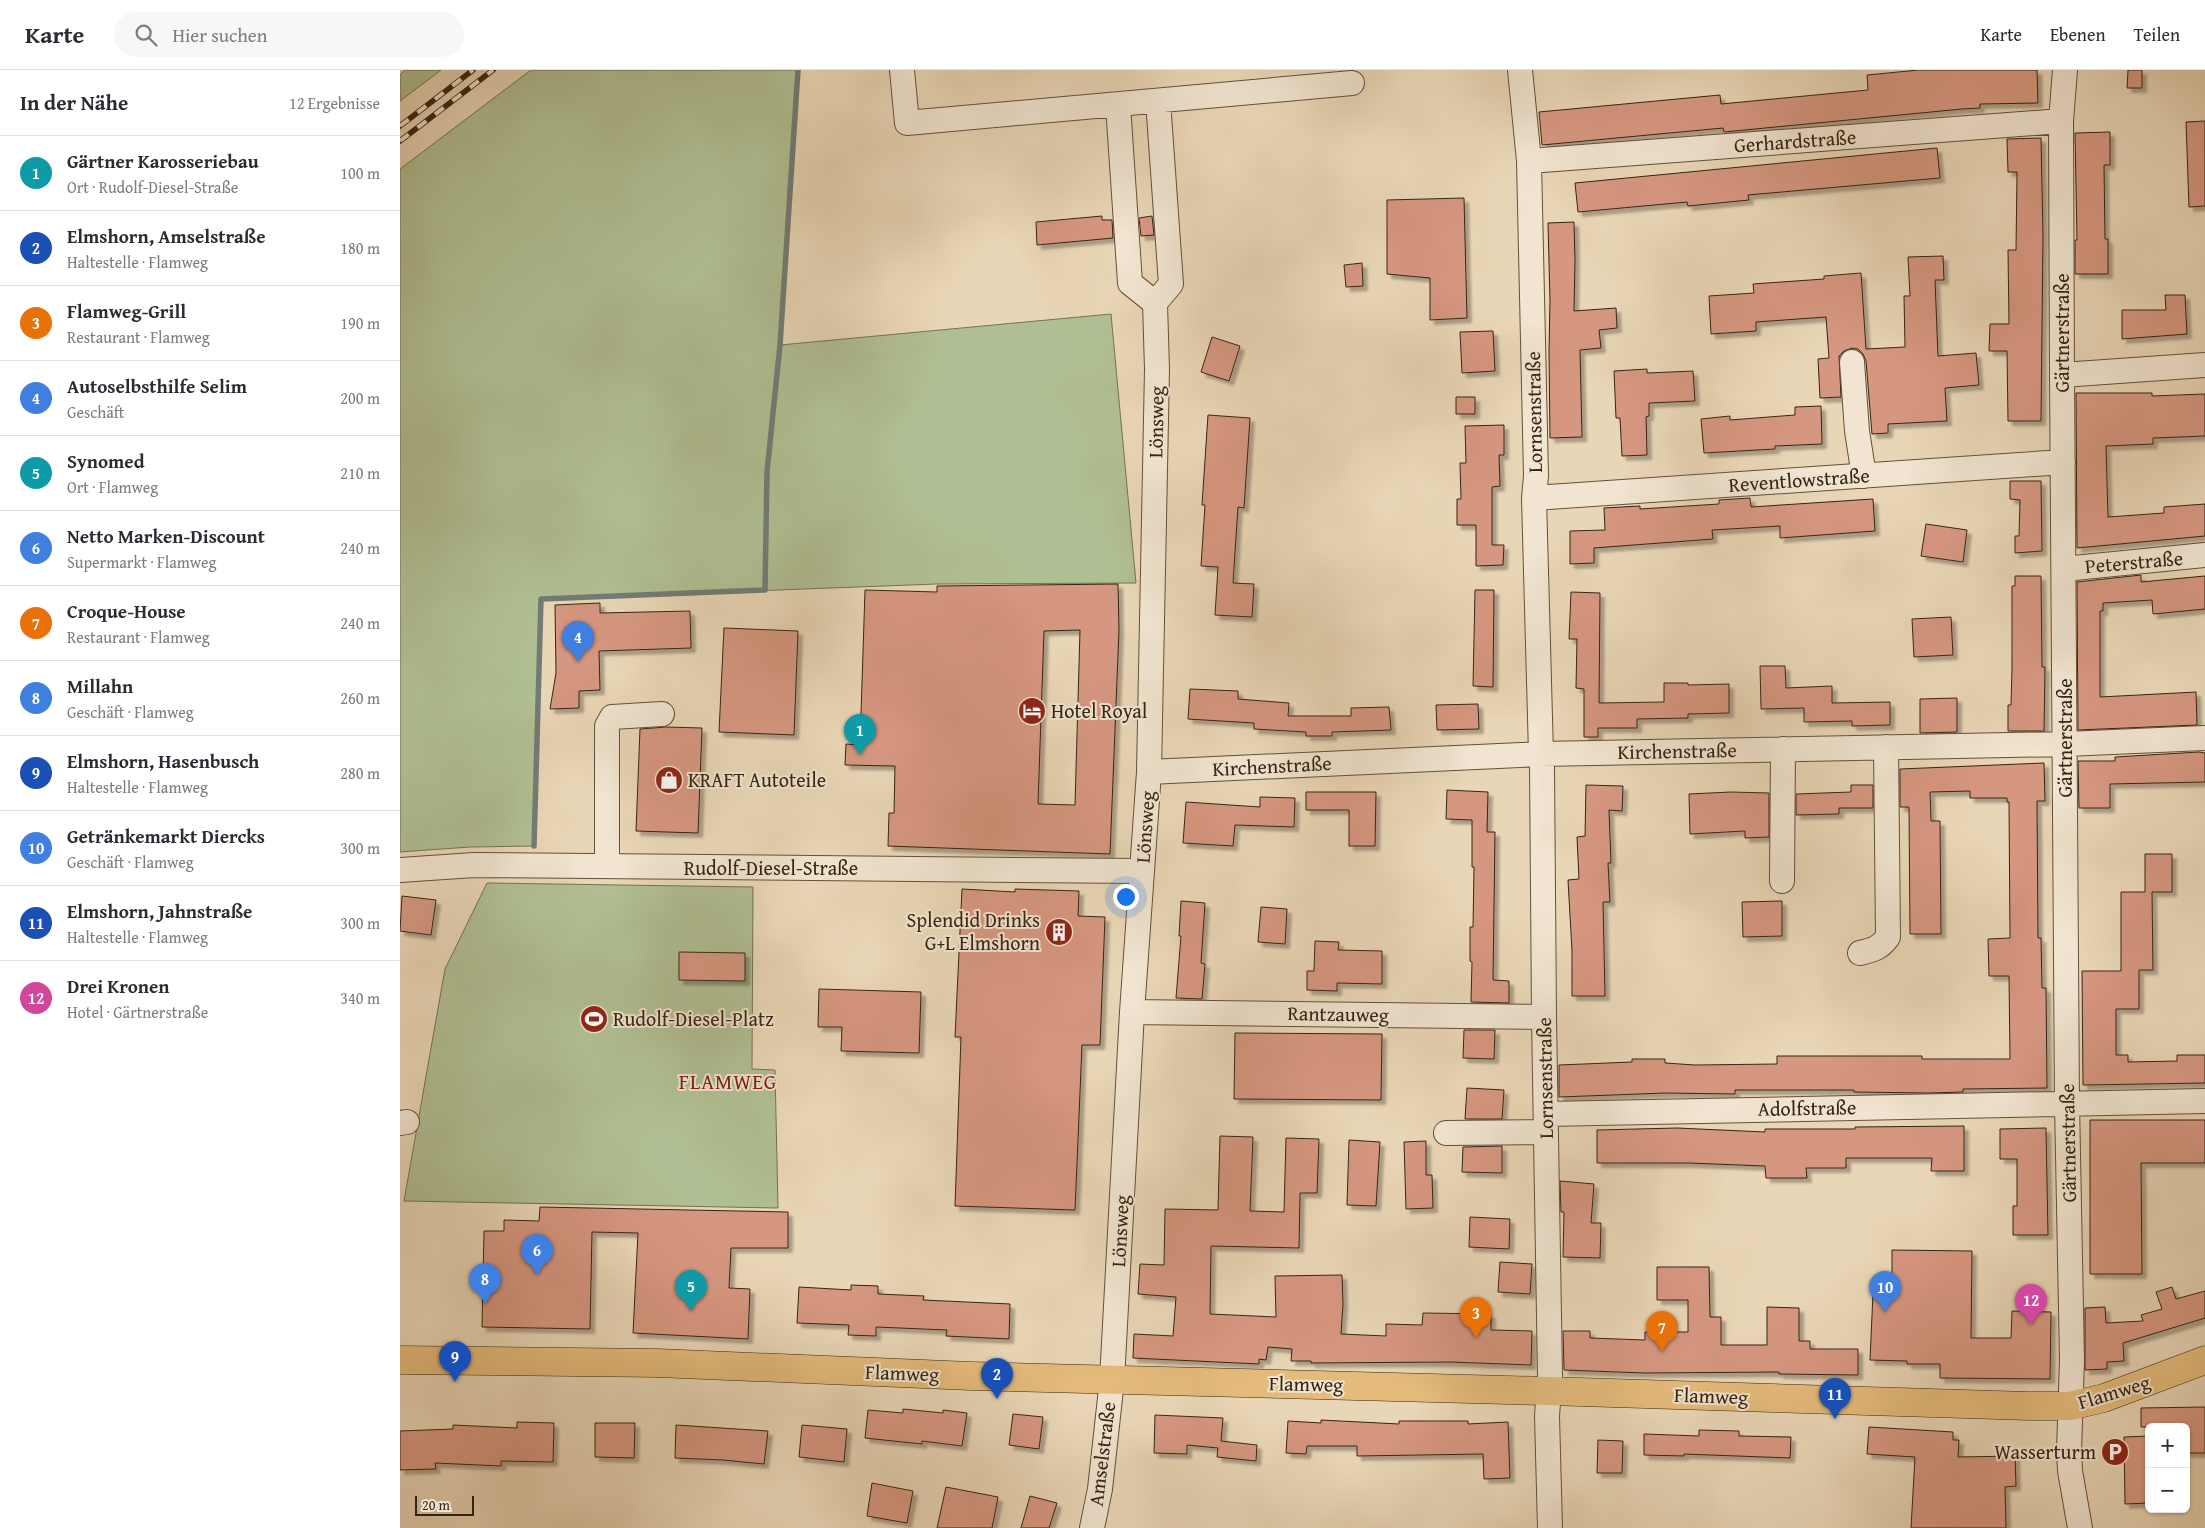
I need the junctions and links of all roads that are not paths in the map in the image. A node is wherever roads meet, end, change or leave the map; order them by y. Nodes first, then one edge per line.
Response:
1 (902, 70) edge
2 (1520, 70) edge
3 (2065, 70) edge
4 (1352, 83) dead end
5 (1158, 101) junction
6 (1118, 105) junction
7 (2061, 121) junction
8 (1529, 161) junction
9 (1155, 303) junction
10 (1852, 362) dead end
11 (2205, 365) edge
12 (2062, 375) junction
13 (2063, 462) junction
14 (1864, 476) junction
15 (1534, 498) junction
16 (2205, 555) edge
17 (2064, 569) junction
18 (662, 714) dead end
19 (2205, 738) edge
20 (2066, 744) junction
21 (1886, 747) junction
22 (1783, 749) junction
23 (1542, 760) junction
24 (1148, 772) junction
25 (607, 866) junction
26 (400, 870) edge
27 (1142, 871) junction
28 (1782, 881) dead end
29 (1860, 953) dead end
30 (1132, 1012) junction
31 (1544, 1017) junction
32 (2205, 1101) edge
33 (2067, 1104) junction
34 (1546, 1123) junction
35 (1446, 1133) dead end
36 (400, 1360) edge
37 (2205, 1360) edge
38 (1112, 1380) junction
39 (1548, 1390) junction
40 (2070, 1406) junction
41 (1092, 1528) edge
42 (1550, 1528) edge
43 (2080, 1528) edge

1 - 6 street
2 - 8 street, Lornsenstraße
3 - 7 street, Gärtnerstraße
4 - 5 street
5 - 6 street
5 - 9 street
6 - 9 street
7 - 8 street, Gerhardstraße
7 - 12 street, Gärtnerstraße
8 - 15 street, Lornsenstraße
9 - 24 street, Lönsweg
10 - 14 street
11 - 12 street
12 - 13 street, Gärtnerstraße
13 - 14 street, Reventlowstraße
13 - 17 street, Gärtnerstraße
14 - 15 street, Reventlowstraße
15 - 23 street, Lornsenstraße
16 - 17 street, Peterstraße
17 - 20 street, Gärtnerstraße
18 - 25 street
19 - 20 street, Kirchenstraße
20 - 21 street, Kirchenstraße
20 - 33 street, Gärtnerstraße
21 - 22 street, Kirchenstraße
21 - 29 street
22 - 23 street, Kirchenstraße
22 - 28 street
23 - 24 street, Kirchenstraße
23 - 31 street, Lornsenstraße
24 - 27 street, Lönsweg
25 - 26 street, Rudolf-Diesel-Straße
25 - 27 street, Rudolf-Diesel-Straße
27 - 30 street, Lönsweg
30 - 31 street, Rantzauweg
30 - 38 street, Lönsweg
31 - 34 street, Lornsenstraße
32 - 33 street, Adolfstraße
33 - 34 street, Adolfstraße
33 - 40 street, Gärtnerstraße
34 - 35 street, Adolfstraße
34 - 39 street, Lornsenstraße
36 - 38 main road, Flamweg
37 - 40 main road, Flamweg
38 - 39 main road, Flamweg
38 - 41 street, Amselstraße
39 - 40 main road, Flamweg
39 - 42 street, Lornsenstraße
40 - 43 street, Gärtnerstraße

